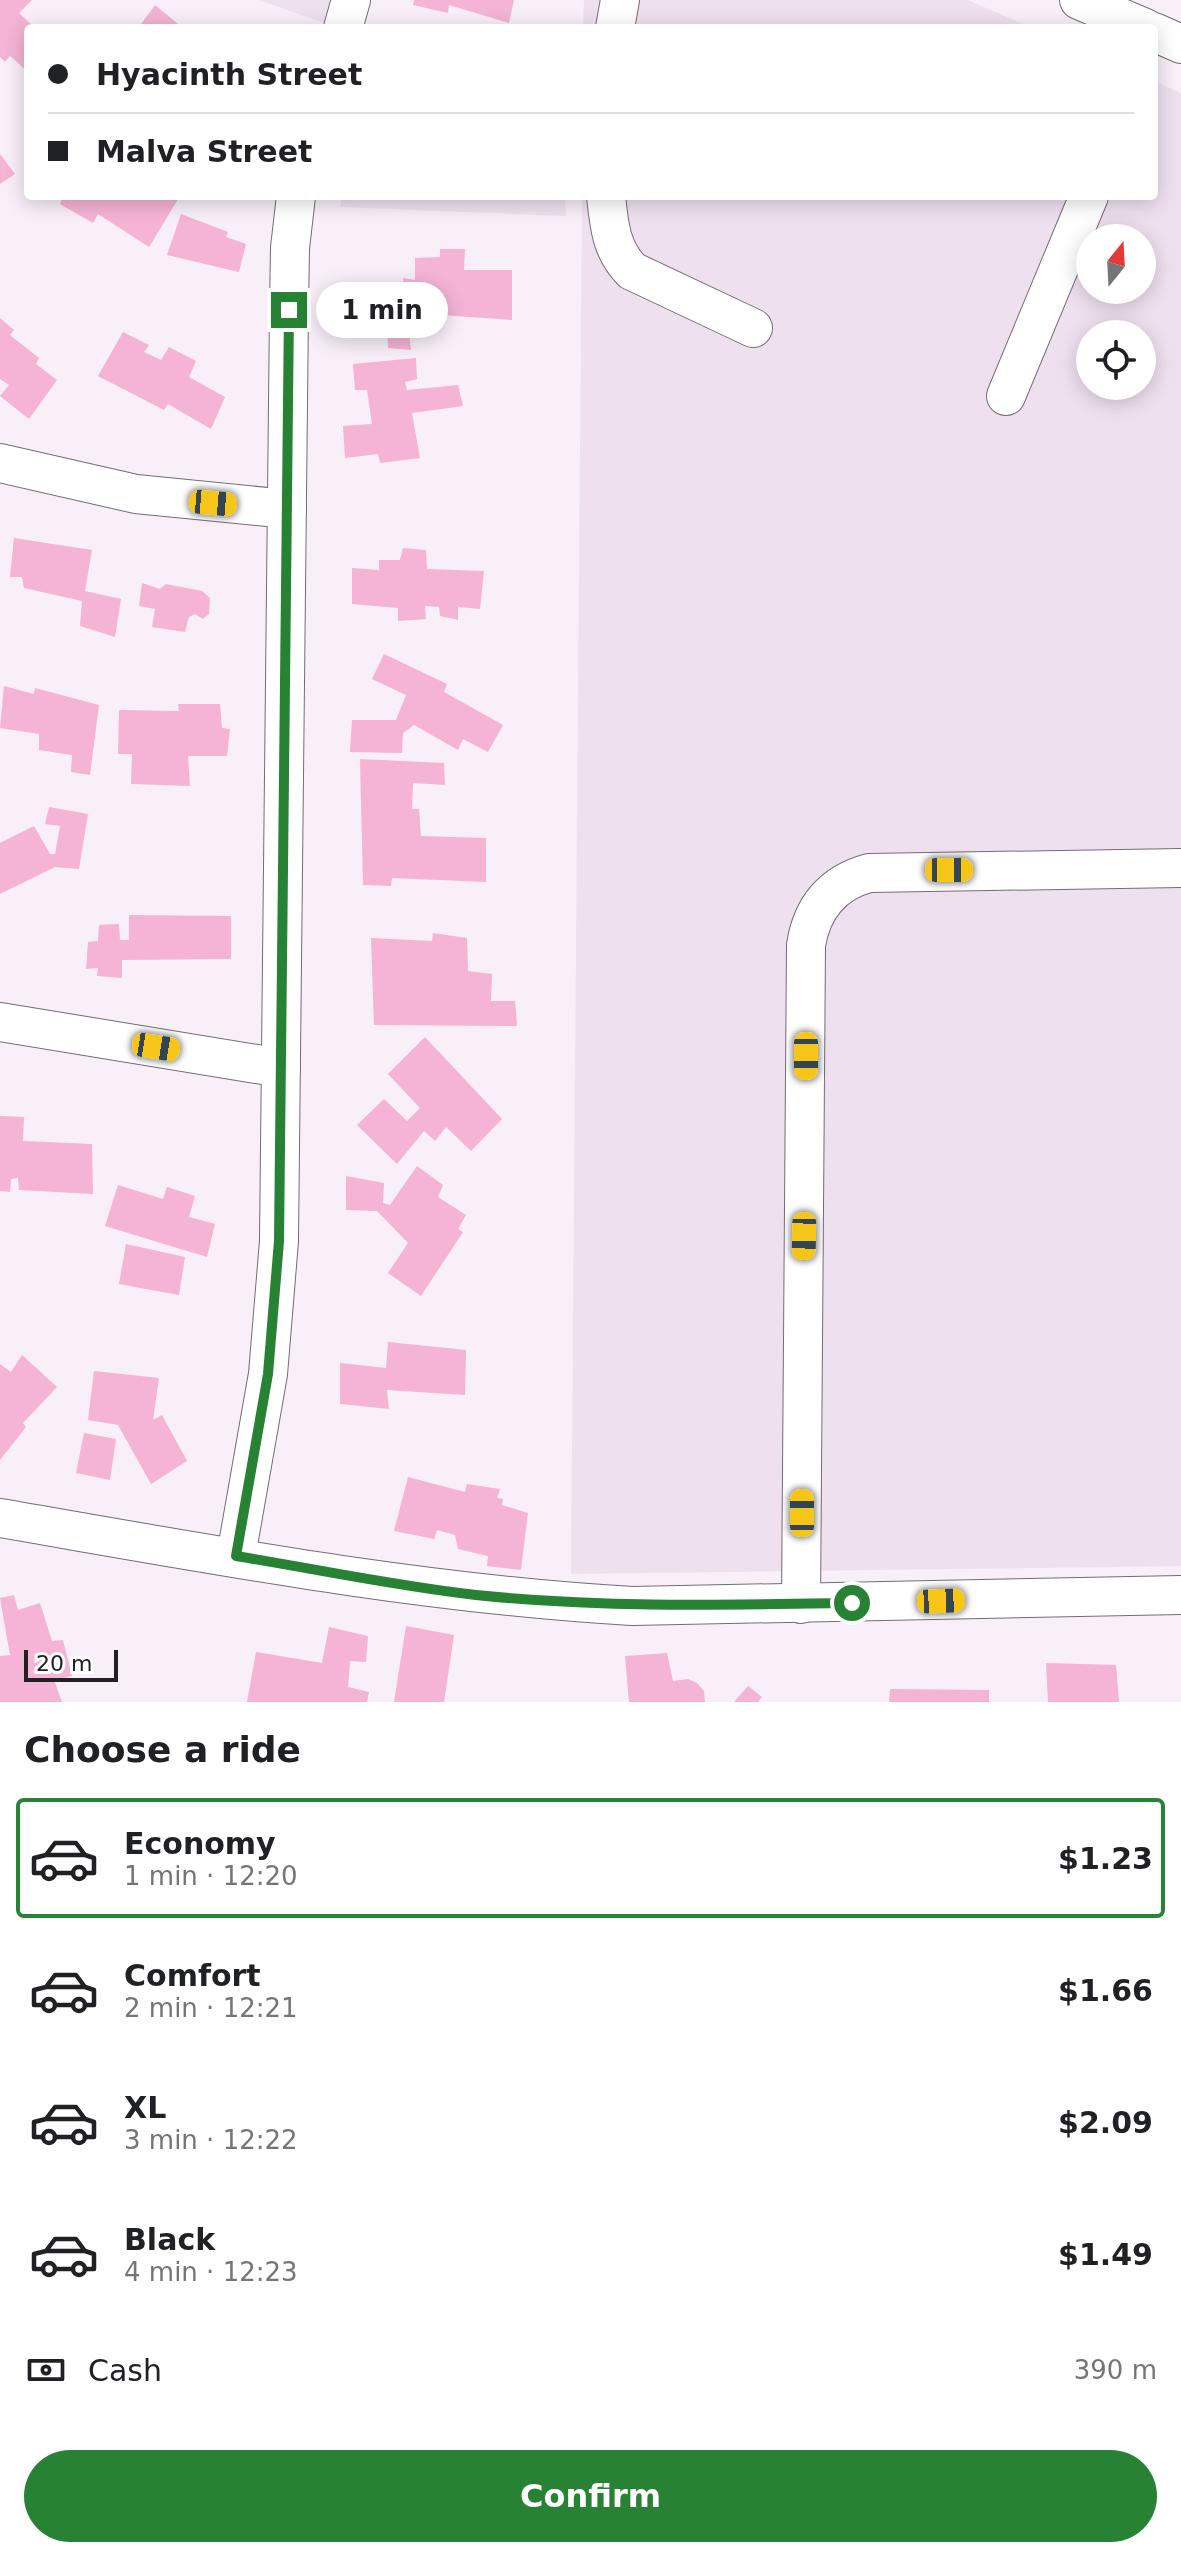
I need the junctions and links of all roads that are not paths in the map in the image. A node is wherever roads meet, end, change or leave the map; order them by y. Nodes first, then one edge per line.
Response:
1 (351, 0) edge
2 (620, 0) edge
3 (1079, 0) edge
4 (344, 24) edge
5 (616, 24) edge
6 (1142, 24) edge
7 (296, 200) edge
8 (607, 200) edge
9 (1087, 200) edge
10 (753, 328) dead end
11 (1006, 396) dead end
12 (0, 463) edge
13 (287, 509) junction
14 (1181, 868) edge
15 (0, 1022) edge
16 (281, 1068) junction
17 (0, 1518) edge
18 (236, 1556) junction
19 (1181, 1595) edge
20 (801, 1604) junction

1 - 4 street
2 - 5 street
3 - 6 street
7 - 13 street
8 - 10 street
9 - 11 street
12 - 13 street
13 - 16 street
14 - 20 street
15 - 16 street
16 - 18 street
17 - 18 street
18 - 20 street
19 - 20 street

